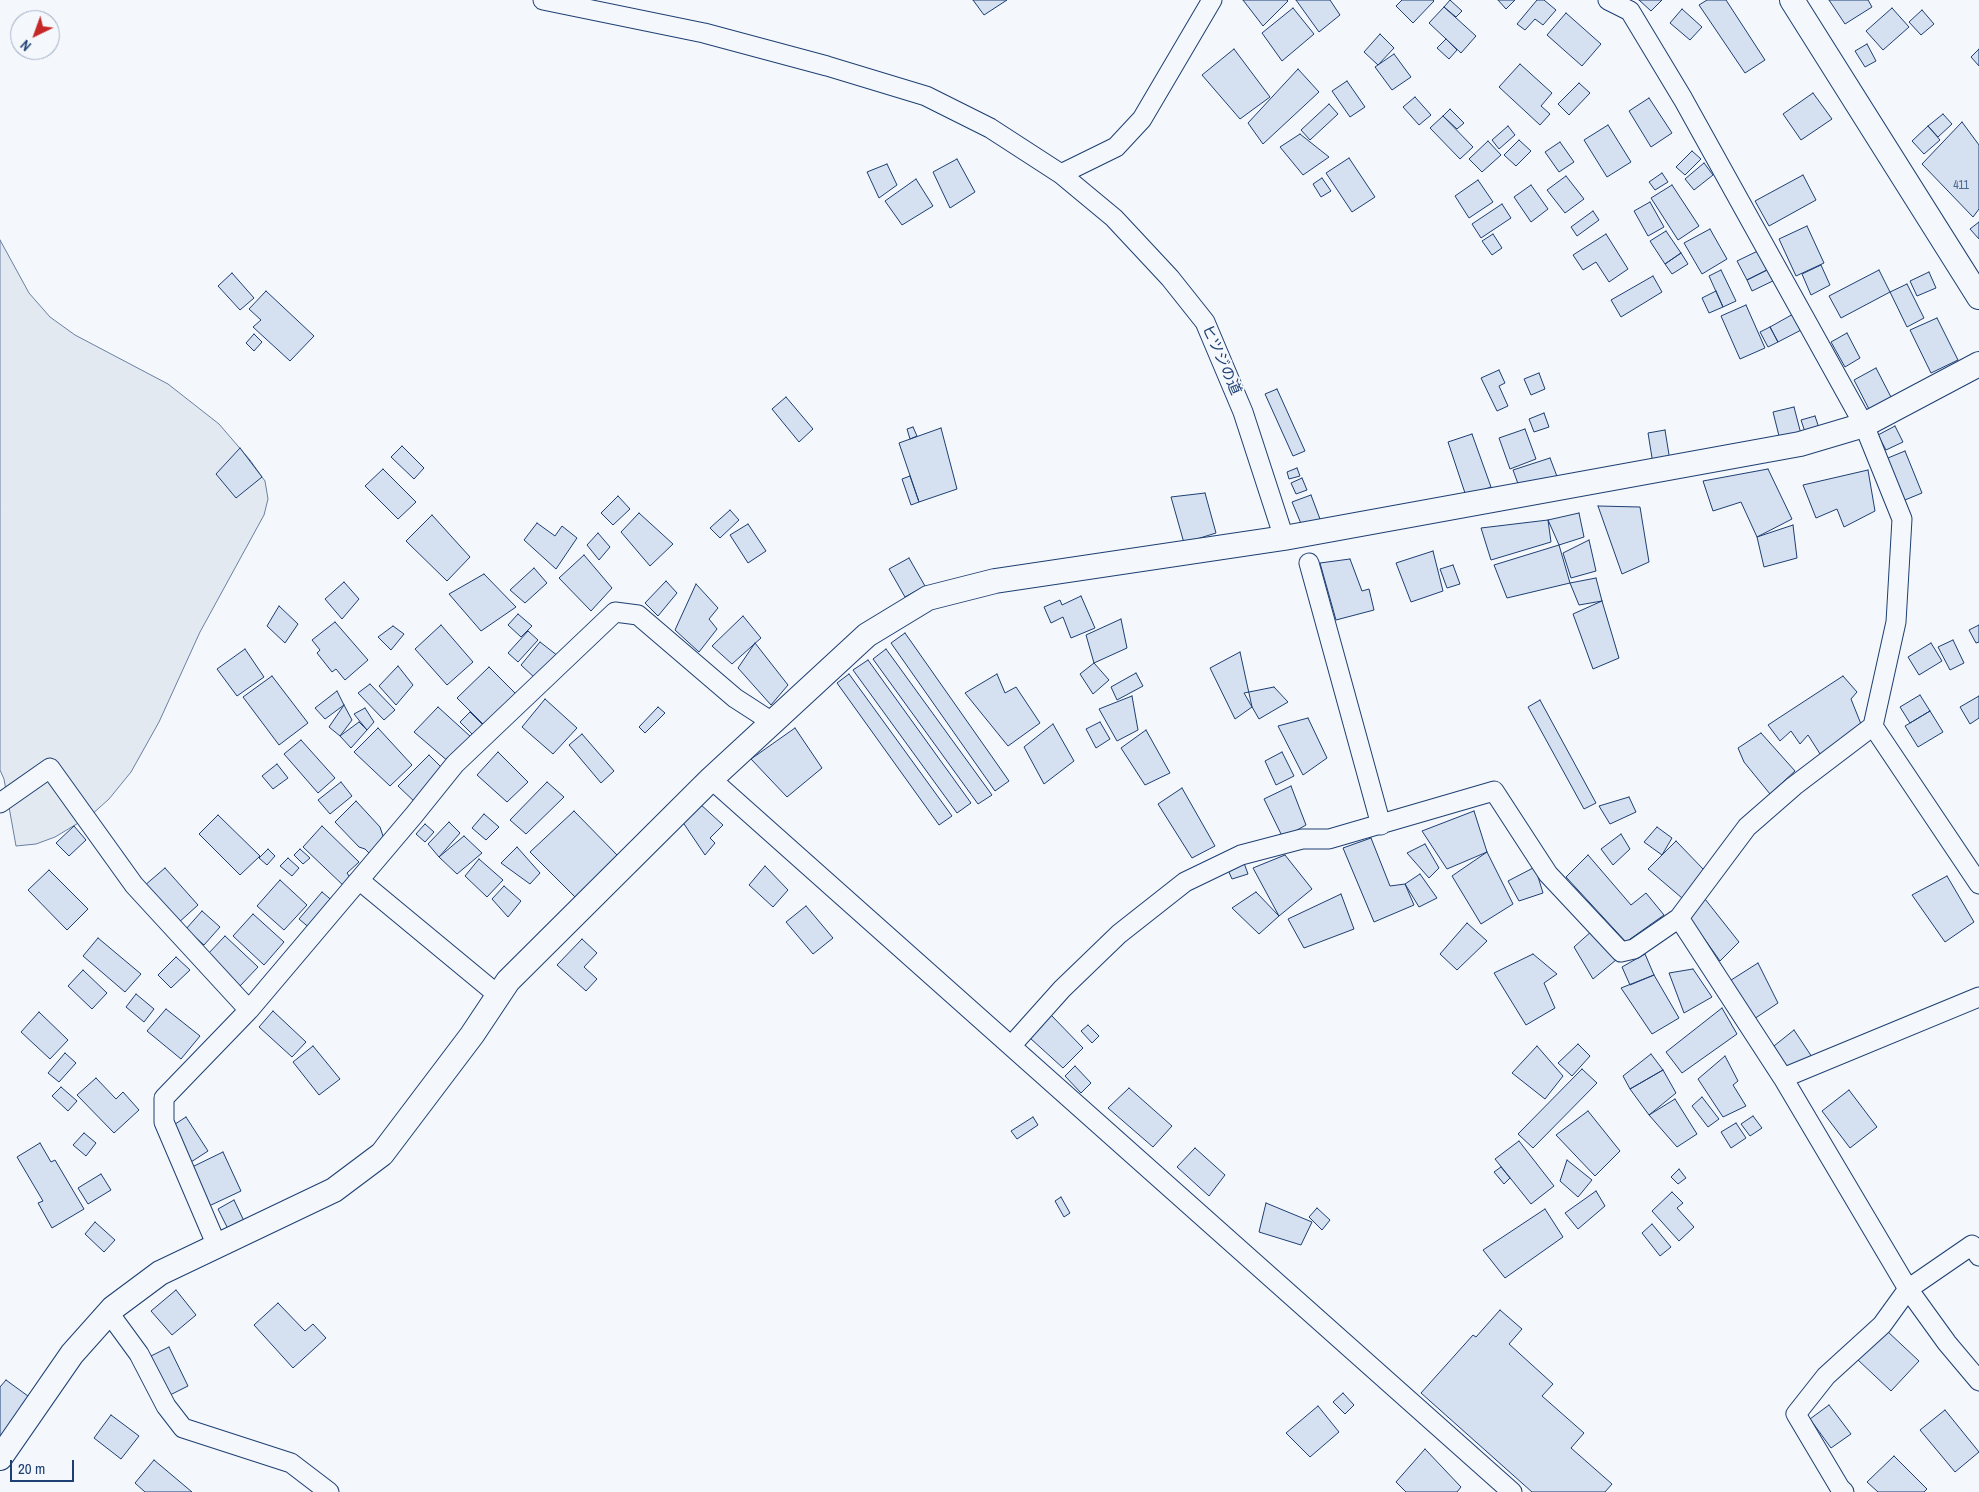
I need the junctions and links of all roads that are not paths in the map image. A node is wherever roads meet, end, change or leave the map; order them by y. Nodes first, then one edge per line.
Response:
1 (543, 0) edge
2 (1212, 0) edge
3 (1608, 0) edge
4 (1792, 0) edge
5 (1061, 174) junction
6 (1979, 296) edge
7 (1979, 364) edge
8 (1864, 425) junction
9 (1284, 538) junction
10 (1309, 563) dead end
11 (772, 722) junction
12 (1873, 726) junction
13 (711, 779) junction
14 (0, 803) edge
15 (1381, 825) junction
16 (359, 880) junction
17 (1979, 884) edge
18 (1680, 918) junction
19 (498, 996) junction
20 (1979, 998) edge
21 (248, 1010) junction
22 (1011, 1046) junction
23 (1783, 1078) junction
24 (217, 1246) junction
25 (1979, 1256) edge
26 (1908, 1289) junction
27 (109, 1313) junction
28 (1979, 1381) edge
29 (0, 1458) edge
30 (329, 1492) edge
31 (1512, 1492) edge
32 (1844, 1492) edge

1 - 5 street, ヒツジの道
2 - 5 street
3 - 8 street
4 - 6 street
5 - 9 street, ヒツジの道
7 - 8 street
8 - 9 street
8 - 12 street
9 - 11 street
10 - 15 street
11 - 13 street
11 - 16 street
12 - 17 street
12 - 18 street
13 - 19 street
13 - 22 street
14 - 21 street
15 - 18 street
15 - 22 street
16 - 19 street
16 - 21 street
18 - 23 street
19 - 24 street
20 - 23 street
21 - 24 street
22 - 31 street
23 - 26 street
24 - 27 street
25 - 26 street
26 - 28 street
26 - 32 street
27 - 29 street
27 - 30 street

